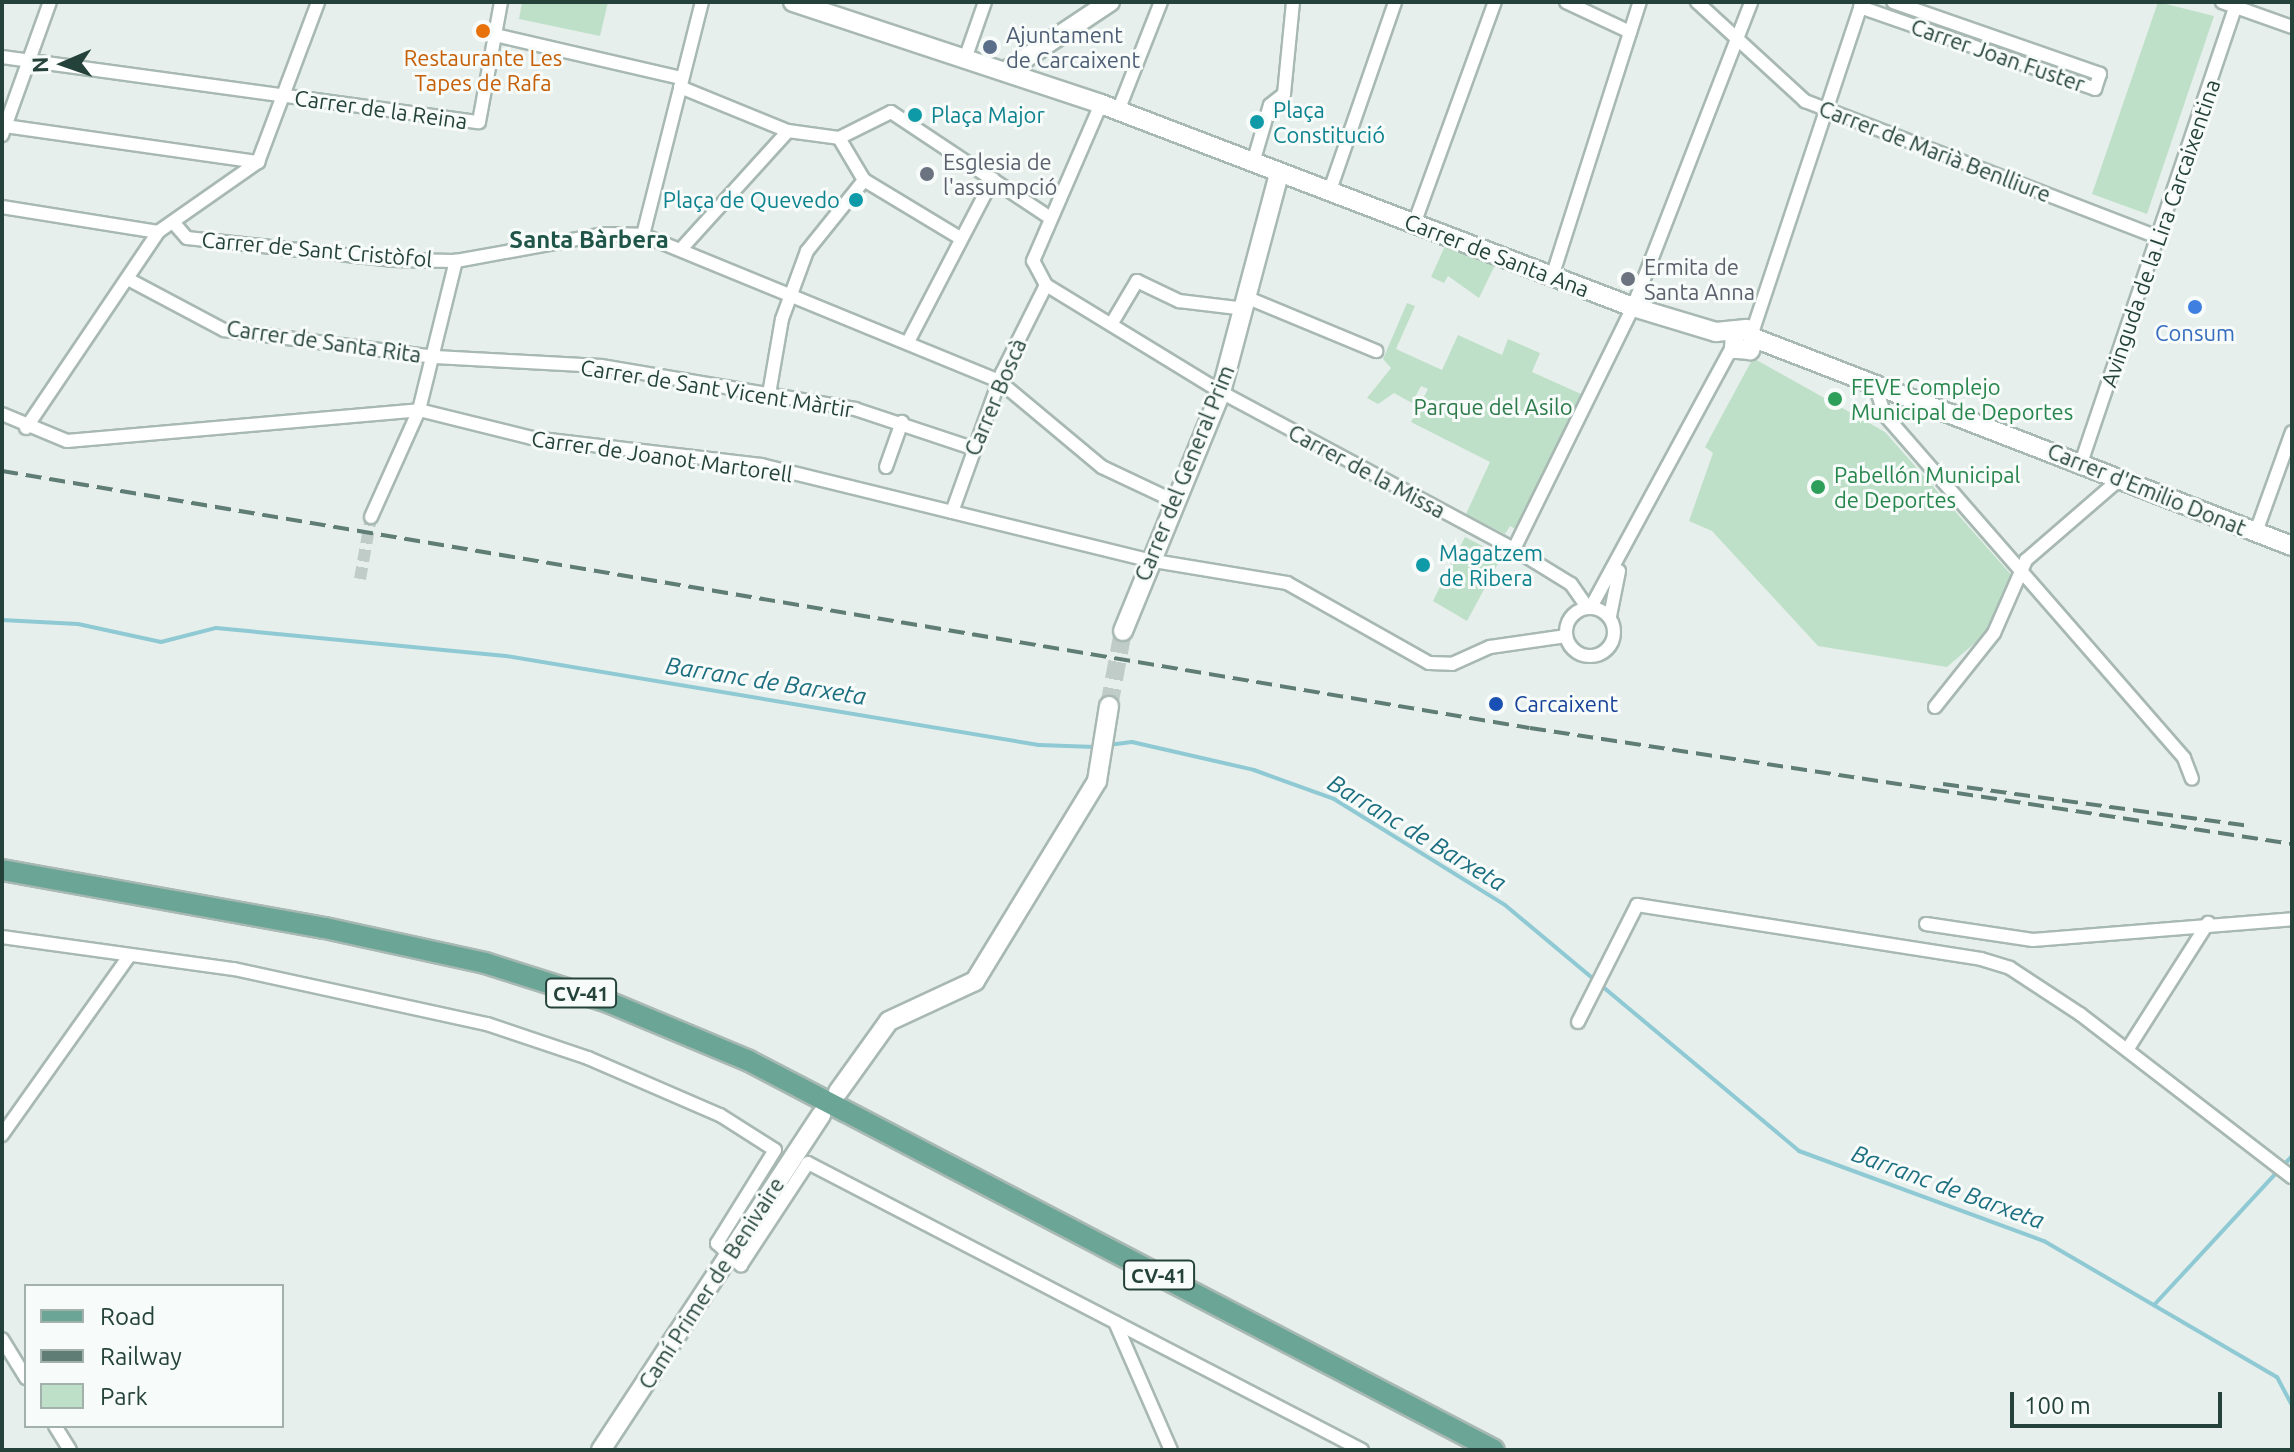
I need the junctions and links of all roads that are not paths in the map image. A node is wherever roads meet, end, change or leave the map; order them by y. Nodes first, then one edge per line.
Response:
1 (50, 2) edge
2 (318, 2) edge
3 (501, 2) edge
4 (702, 2) edge
5 (793, 2) edge
6 (985, 2) edge
7 (1110, 2) edge
8 (1161, 2) edge
9 (1293, 2) edge
10 (1395, 2) edge
11 (1495, 2) edge
12 (1566, 2) edge
13 (1640, 2) edge
14 (1697, 2) edge
15 (1751, 2) edge
16 (1893, 2) edge
17 (2222, 2) edge
18 (1861, 4) edge
19 (2237, 4) edge
20 (832, 6) edge
21 (2292, 27) edge
22 (1630, 32) junction
23 (495, 35) junction
24 (1736, 41) junction
25 (2, 57) edge
26 (965, 59) junction
27 (1031, 59) junction
28 (27, 62) junction
29 (1002, 70) junction
30 (681, 83) junction
31 (1045, 84) junction
32 (283, 96) junction
33 (1110, 107) junction
34 (1828, 108) junction
35 (4, 131) edge
36 (788, 131) junction
37 (839, 138) junction
38 (258, 162) junction
39 (1253, 163) junction
40 (1279, 174) junction
41 (993, 179) junction
42 (864, 180) junction
43 (1329, 193) junction
44 (2, 207) edge
45 (1049, 217) junction
46 (173, 222) junction
47 (1414, 224) junction
48 (158, 232) junction
49 (643, 235) junction
50 (2157, 237) junction
51 (960, 238) junction
52 (682, 248) junction
53 (456, 261) junction
54 (1552, 277) junction
55 (128, 279) junction
56 (1046, 285) junction
57 (792, 293) junction
58 (1247, 304) junction
59 (1633, 307) junction
60 (1112, 323) junction
61 (1740, 340) junction
62 (908, 342) junction
63 (1376, 351) dead end
64 (435, 357) junction
65 (999, 381) junction
66 (1874, 382) junction
67 (1221, 392) junction
68 (769, 394) junction
69 (419, 410) junction
70 (2, 414) edge
71 (902, 422) junction
72 (26, 428) junction
73 (2292, 432) edge
74 (972, 448) junction
75 (2081, 463) junction
76 (886, 467) dead end
77 (2121, 478) junction
78 (1174, 501) junction
79 (952, 512) junction
80 (371, 517) tunnel mouth
81 (2256, 532) junction
82 (2292, 546) edge
83 (1514, 549) junction
84 (1627, 550) junction
85 (1148, 560) junction
86 (2022, 571) junction
87 (1589, 607) junction
88 (1610, 616) junction
89 (1123, 631) tunnel mouth
90 (1566, 636) junction
91 (1109, 706) tunnel mouth
92 (1935, 707) dead end
93 (2192, 779) dead end
94 (2, 870) edge
95 (2292, 919) edge
96 (2208, 923) junction
97 (1926, 924) dead end
98 (2, 937) edge
99 (129, 956) junction
100 (1578, 1022) dead end
101 (2127, 1050) junction
102 (838, 1092) dead end
103 (821, 1115) dead end
104 (2, 1135) edge
105 (2289, 1175) edge
106 (730, 1256) junction
107 (1115, 1322) junction
108 (2, 1339) edge
109 (24, 1375) edge
110 (56, 1428) edge
111 (70, 1450) edge
112 (601, 1450) edge
113 (1171, 1450) edge
114 (1362, 1450) edge
115 (1494, 1450) edge

1 - 28 street
2 - 32 street
3 - 23 street
4 - 30 street
5 - 20 street
6 - 26 street
7 - 27 street
8 - 33 street
9 - 39 street
10 - 43 street
11 - 47 street
12 - 22 street
13 - 22 street
14 - 24 street, Carrer de Marià Benlliure
15 - 24 street
16 - 18 street, Carrer Joan Fuster
17 - 19 street
18 - 34 street
19 - 21 street
19 - 50 street, Avinguda de la Lira Carcaixentina
20 - 26 street
22 - 54 street
23 - 30 street
23 - 32 street, Carrer de la Reina
24 - 34 street, Carrer de Marià Benlliure
24 - 59 street
25 - 28 street, Carrer de la Reina
26 - 29 street
27 - 29 street
27 - 31 street
28 - 32 street, Carrer de la Reina
28 - 35 street
29 - 31 street, Carrer de Santa Ana
30 - 36 street
30 - 49 street
31 - 33 street, Carrer de Santa Ana
32 - 38 street
33 - 39 street, Carrer de Santa Ana
33 - 45 street
34 - 50 street, Carrer de Marià Benlliure
34 - 61 street
35 - 38 street
36 - 37 street
36 - 52 street
37 - 41 street
37 - 42 street
38 - 46 street
39 - 40 street, Carrer de Santa Ana
40 - 43 street, Carrer de Santa Ana
40 - 58 street, Carrer del General Prim
41 - 45 street
41 - 51 street
42 - 51 street
42 - 57 street
43 - 47 street, Carrer de Santa Ana
44 - 48 street
45 - 56 street
46 - 48 street
46 - 53 street, Carrer de Sant Cristòfol
47 - 54 street, Carrer de Santa Ana
48 - 55 street
49 - 52 street, Carrer de Sant Cristòfol
49 - 53 street, Carrer de Sant Cristòfol
50 - 75 street, Avinguda de la Lira Carcaixentina
51 - 62 street
52 - 57 street, Carrer de Sant Cristòfol
53 - 64 street
54 - 59 street, Carrer de Santa Ana
55 - 64 street, Carrer de Santa Rita
55 - 72 street
56 - 60 street, Carrer de la Missa
56 - 65 street, Carrer Boscà
57 - 62 street, Carrer de Sant Cristòfol
57 - 68 street
58 - 60 street
58 - 63 street
58 - 67 street, Carrer del General Prim
59 - 61 street, Carrer de Santa Ana
59 - 83 street
60 - 67 street, Carrer de la Missa
61 - 66 street, Carrer d'Emilio Donat
61 - 84 street
62 - 65 street, Carrer de Sant Cristòfol
64 - 68 street, Carrer de Sant Vicent Màrtir
64 - 69 street
65 - 74 street, Carrer Boscà
65 - 78 street, Carrer de Sant Cristòfol
66 - 75 street, Carrer d'Emilio Donat
66 - 86 street
67 - 78 street, Carrer del General Prim
67 - 83 street, Carrer de la Missa
68 - 71 street, Carrer de Sant Vicent Màrtir
69 - 72 street, Carrer de Joanot Martorell
69 - 79 street, Carrer de Joanot Martorell
69 - 80 street
70 - 72 street, Carrer de Joanot Martorell
71 - 74 street, Carrer de Sant Vicent Màrtir
71 - 76 street
73 - 81 street
74 - 79 street, Carrer Boscà
75 - 77 street, Carrer d'Emilio Donat
77 - 81 street, Carrer d'Emilio Donat
77 - 86 street
78 - 85 street, Carrer del General Prim
79 - 85 street, Carrer de Joanot Martorell
81 - 82 street, Carrer d'Emilio Donat
83 - 87 street, Carrer de la Missa
84 - 87 street
84 - 88 street
85 - 89 street, Carrer del General Prim
85 - 90 street, Carrer de Joanot Martorell
86 - 92 street
86 - 93 street
87 - 88 street
87 - 90 street
88 - 90 street
91 - 102 street
94 - 115 main road, CV-41
95 - 96 street
96 - 97 street
96 - 101 street
98 - 99 street
99 - 104 street
99 - 106 street
100 - 101 street
101 - 105 street
103 - 106 street, Camí Primer de Benivaire
106 - 107 street
106 - 112 street, Camí Primer de Benivaire
107 - 113 street
107 - 114 street
108 - 109 street
110 - 111 street

